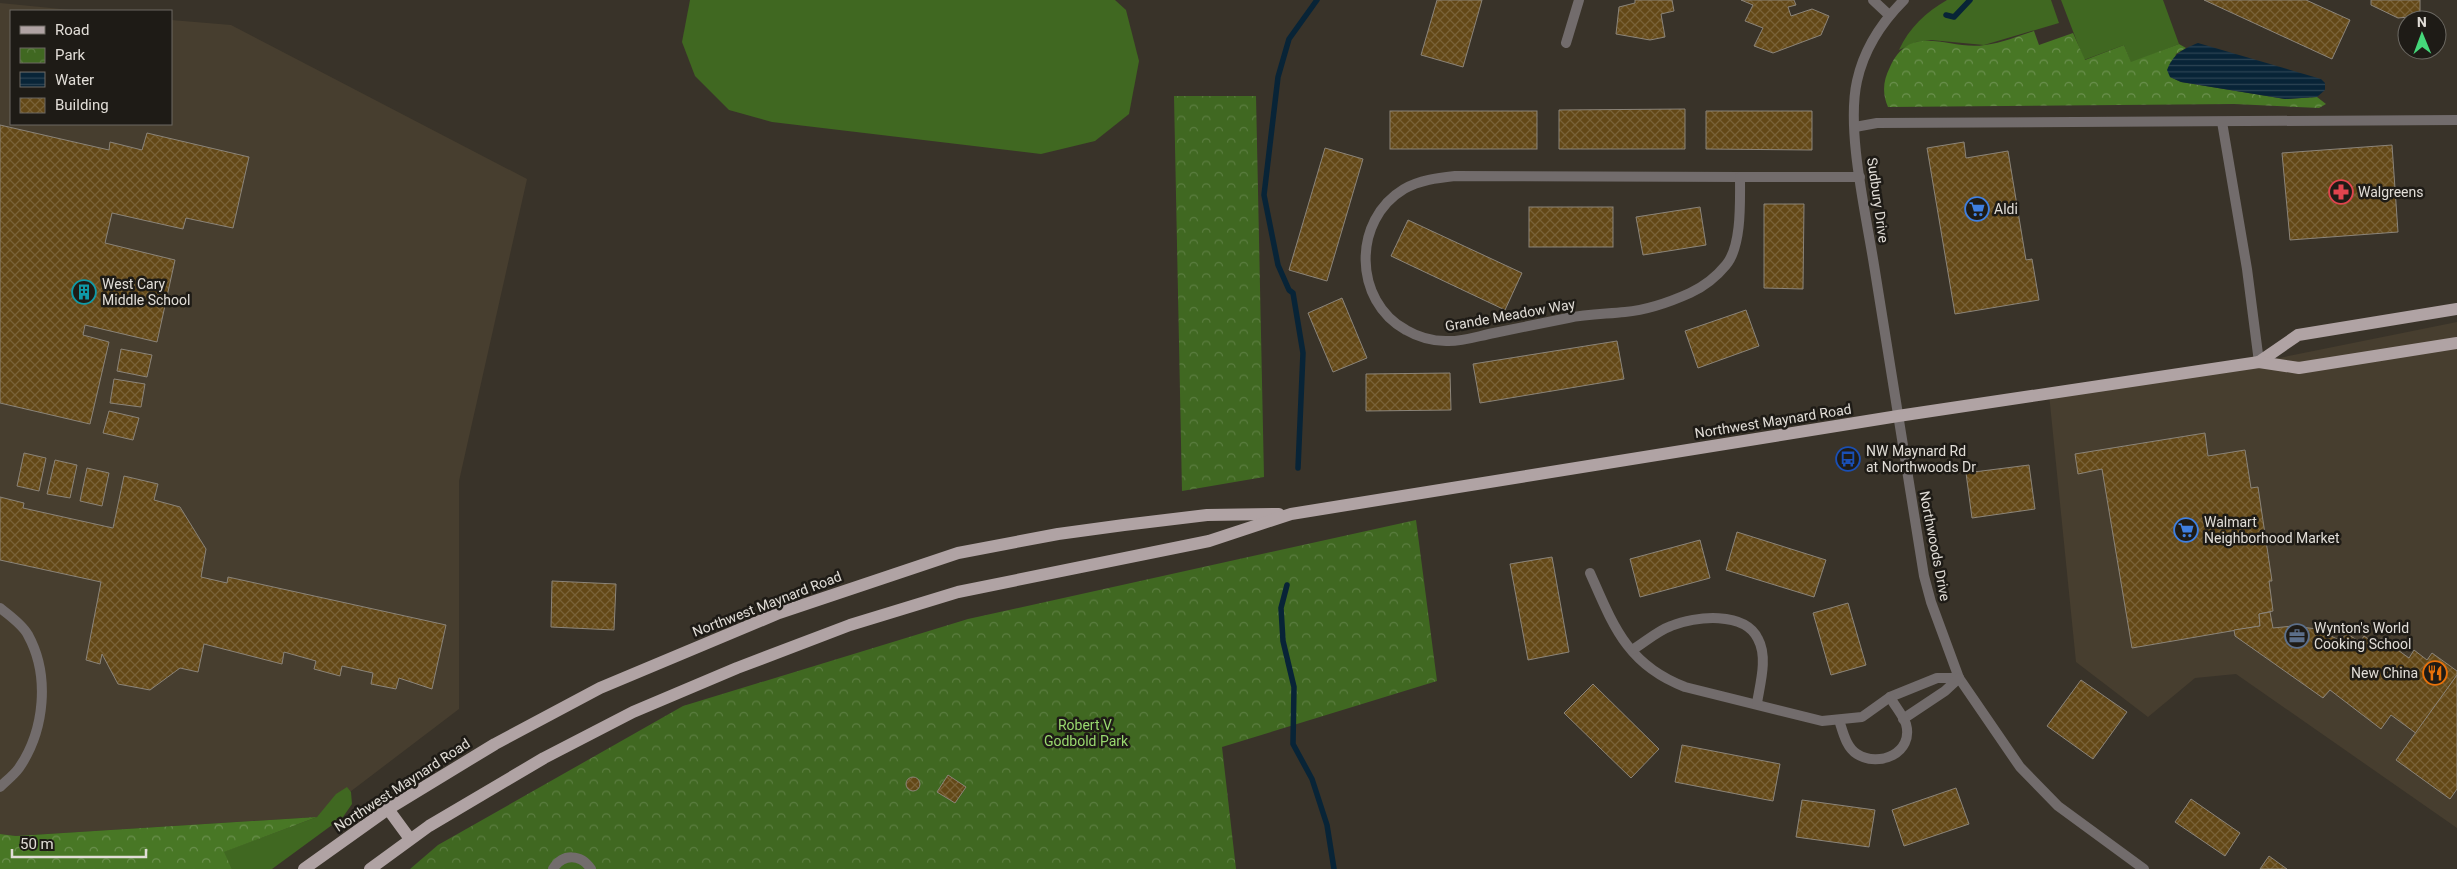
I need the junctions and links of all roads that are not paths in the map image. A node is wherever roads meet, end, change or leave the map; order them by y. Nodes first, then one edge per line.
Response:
1 (1579, 0) edge
2 (1873, 0) edge
3 (1904, 0) edge
4 (1889, 15) junction
5 (1566, 43) dead end
6 (2457, 120) edge
7 (2222, 122) junction
8 (1855, 126) junction
9 (1740, 177) junction
10 (1860, 177) junction
11 (2457, 309) edge
12 (2457, 343) edge
13 (2259, 362) junction
14 (1898, 416) junction
15 (1291, 514) junction
16 (1590, 572) dead end
17 (0, 608) edge
18 (1632, 650) junction
19 (1959, 678) junction
20 (1890, 697) junction
21 (1757, 703) junction
22 (1903, 719) junction
23 (1839, 720) junction
24 (0, 787) edge
25 (388, 809) junction
26 (410, 839) junction
27 (304, 869) edge
28 (370, 869) edge
29 (553, 869) edge
30 (592, 869) edge
31 (2144, 869) edge

1 - 5 street
2 - 4 street
3 - 4 street, Sudbury Drive
4 - 8 street, Sudbury Drive
6 - 7 street
7 - 8 street
7 - 13 street
8 - 10 street, Sudbury Drive
9 - 9 street, Grande Meadow Way
9 - 10 street, Grande Meadow Way
10 - 14 street, Sudbury Drive
11 - 13 main road, Northwest Maynard Road
12 - 13 main road, Northwest Maynard Road
13 - 14 main road, Northwest Maynard Road
14 - 15 main road, Northwest Maynard Road
14 - 19 street, Northwoods Drive
15 - 25 main road, Northwest Maynard Road
15 - 26 main road, Northwest Maynard Road
16 - 18 street
17 - 24 street
18 - 21 street
18 - 21 street
19 - 20 street
19 - 22 street
19 - 31 street, Northwoods Drive
20 - 22 street
20 - 23 street
21 - 23 street
22 - 23 street
25 - 26 main road
25 - 27 main road, Northwest Maynard Road
26 - 28 main road, Northwest Maynard Road
29 - 30 street

